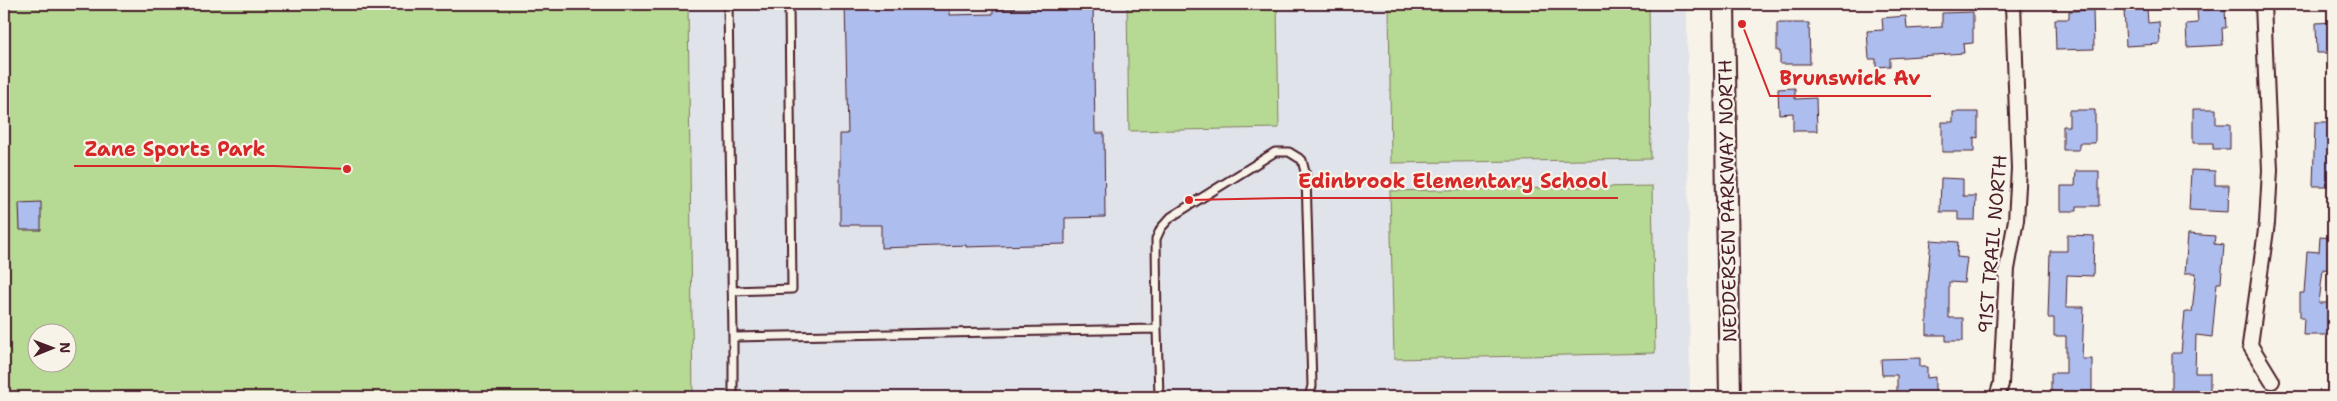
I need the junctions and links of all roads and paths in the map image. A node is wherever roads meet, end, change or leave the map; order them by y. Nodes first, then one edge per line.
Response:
1 (728, 4) edge
2 (789, 4) edge
3 (1724, 4) edge
4 (2013, 4) edge
5 (2263, 4) edge
6 (732, 291) junction
7 (1157, 329) junction
8 (733, 338) junction
9 (2272, 380) dead end
10 (733, 397) edge
11 (1159, 397) edge
12 (1309, 397) edge
13 (1730, 397) edge
14 (1997, 397) edge

1 - 6 lane
2 - 6 lane
3 - 13 street, NEDDERSEN PARKWAY NORTH
4 - 14 street, 91ST TRAIL NORTH
5 - 9 street
6 - 8 lane
7 - 8 lane
7 - 11 lane
7 - 12 lane
8 - 10 lane

